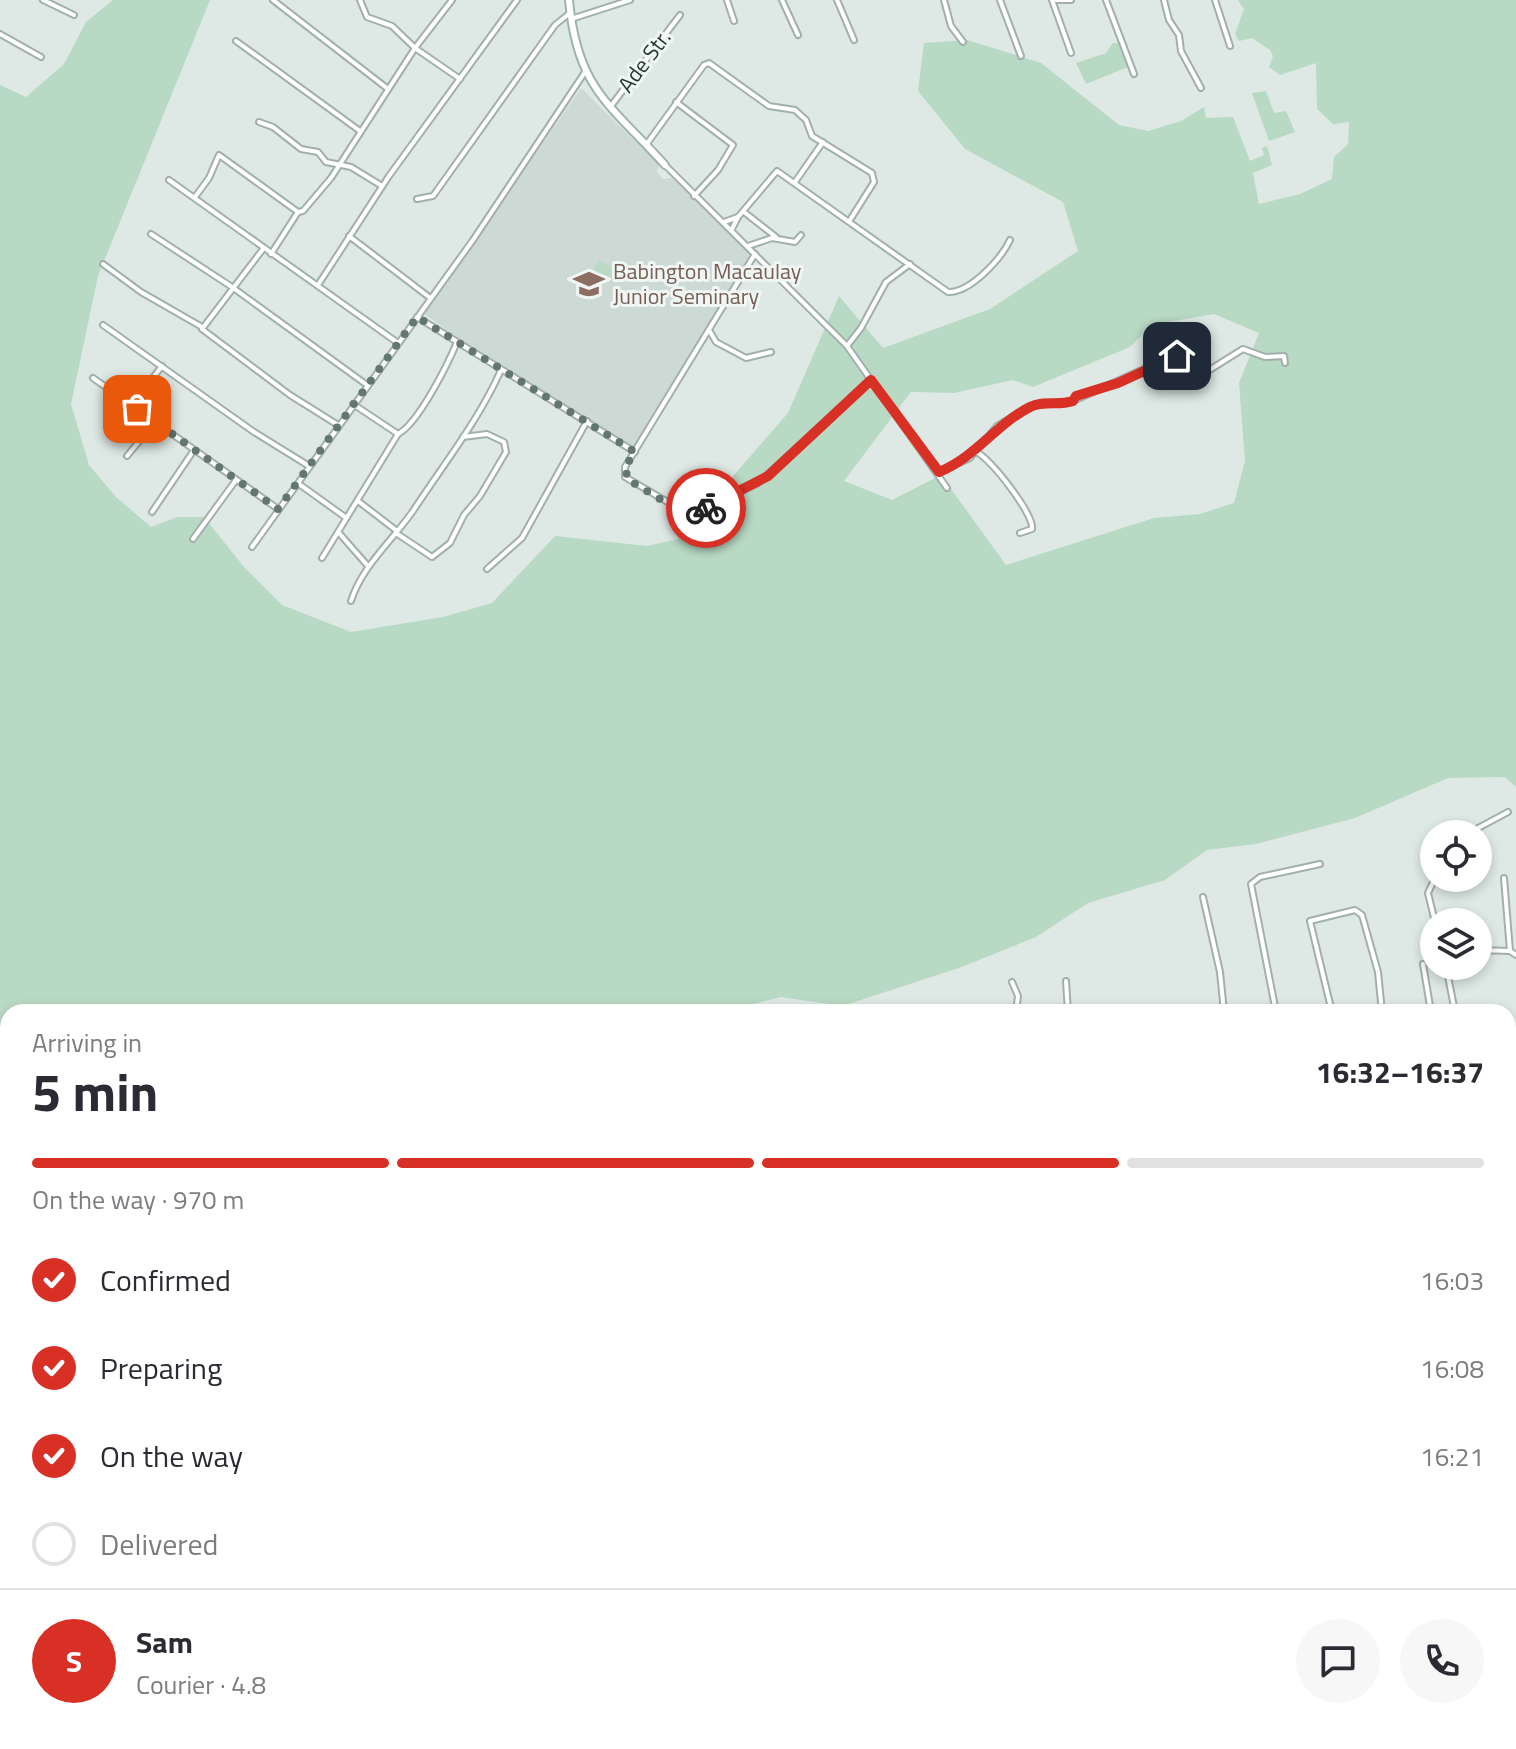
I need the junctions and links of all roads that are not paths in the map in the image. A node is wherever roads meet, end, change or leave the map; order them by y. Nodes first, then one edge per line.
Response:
1 (43, 0) edge
2 (273, 0) edge
3 (360, 0) edge
4 (452, 0) edge
5 (517, 0) edge
6 (569, 0) edge
7 (630, 0) edge
8 (727, 0) edge
9 (782, 0) edge
10 (837, 0) edge
11 (944, 0) edge
12 (1000, 0) edge
13 (1054, 0) edge
14 (1071, 0) edge
15 (1106, 0) edge
16 (1164, 0) edge
17 (1215, 0) edge
18 (74, 15) dead end
19 (680, 15) dead end
20 (571, 16) junction
21 (734, 21) dead end
22 (0, 34) edge
23 (798, 35) dead end
24 (854, 40) dead end
25 (236, 41) dead end
26 (963, 42) dead end
27 (1230, 46) dead end
28 (415, 48) junction
29 (1071, 53) dead end
30 (1021, 56) dead end
31 (41, 57) dead end
32 (585, 72) junction
33 (1134, 74) dead end
34 (460, 79) junction
35 (1201, 88) dead end
36 (388, 89) junction
37 (676, 102) junction
38 (609, 108) junction
39 (259, 122) dead end
40 (360, 131) junction
41 (823, 142) junction
42 (646, 145) junction
43 (337, 165) junction
44 (665, 165) joint
45 (169, 180) dead end
46 (795, 182) junction
47 (382, 186) junction
48 (694, 196) junction
49 (195, 198) junction
50 (417, 199) dead end
51 (298, 212) junction
52 (744, 212) junction
53 (738, 217) junction
54 (850, 220) junction
55 (724, 222) junction
56 (732, 229) junction
57 (151, 234) dead end
58 (801, 235) dead end
59 (349, 236) junction
60 (778, 239) junction
61 (1010, 240) dead end
62 (748, 246) junction
63 (263, 249) junction
64 (271, 254) junction
65 (755, 254) junction
66 (911, 263) junction
67 (103, 264) dead end
68 (318, 285) junction
69 (232, 287) junction
70 (429, 297) junction
71 (417, 317) junction
72 (103, 325) dead end
73 (202, 327) junction
74 (709, 330) junction
75 (457, 342) junction
76 (398, 343) junction
77 (847, 346) junction
78 (771, 352) dead end
79 (1285, 363) dead end
80 (162, 365) junction
81 (501, 370) junction
82 (93, 378) dead end
83 (871, 380) junction
84 (367, 385) junction
85 (353, 404) junction
86 (132, 405) junction
87 (156, 421) junction
88 (587, 421) junction
89 (338, 425) junction
90 (398, 434) junction
91 (463, 437) junction
92 (194, 450) junction
93 (635, 452) junction
94 (976, 452) junction
95 (127, 456) dead end
96 (309, 466) junction
97 (939, 472) junction
98 (236, 480) junction
99 (298, 483) junction
100 (947, 488) dead end
101 (358, 501) junction
102 (278, 509) junction
103 (152, 512) dead end
104 (345, 517) junction
105 (396, 532) junction
106 (339, 533) junction
107 (1020, 533) dead end
108 (193, 539) dead end
109 (252, 547) dead end
110 (322, 558) dead end
111 (368, 566) junction
112 (487, 569) dead end
113 (351, 601) dead end
114 (1508, 812) dead end
115 (1492, 820) edge
116 (1320, 864) dead end
117 (1504, 878) dead end
118 (1203, 897) dead end
119 (1492, 950) edge
120 (1510, 951) junction
121 (1516, 955) edge
122 (1426, 980) edge
123 (1449, 980) edge
124 (1066, 981) dead end
125 (1012, 982) dead end
126 (1017, 1004) edge
127 (1067, 1004) edge
128 (1223, 1004) edge
129 (1274, 1004) edge
130 (1330, 1004) edge
131 (1381, 1004) edge
132 (1430, 1004) edge
133 (1453, 1004) edge

1 - 18 street
2 - 36 street
3 - 28 street
4 - 28 street
5 - 34 street
6 - 20 street
7 - 20 street
8 - 21 street
9 - 23 street
10 - 24 street
11 - 26 street
12 - 30 street
13 - 14 street
13 - 29 street
15 - 33 street
16 - 35 street
17 - 27 street
19 - 38 street, Ade Str.
20 - 32 street
20 - 50 street
22 - 31 street
25 - 40 street
28 - 34 street
28 - 36 street
32 - 38 street
32 - 70 street
34 - 47 street
36 - 40 street
37 - 41 street
37 - 42 street
37 - 48 street
38 - 42 street
39 - 43 street
40 - 43 street
41 - 46 street
41 - 54 street
42 - 44 street
43 - 47 street
43 - 51 street
44 - 48 street
45 - 49 street
46 - 52 street
46 - 54 street
47 - 59 street
48 - 55 street
49 - 51 street
49 - 63 street
51 - 64 street
52 - 53 street
52 - 60 street
53 - 55 street
53 - 56 street
54 - 66 street
55 - 56 street
56 - 62 street
57 - 69 street
58 - 60 street
59 - 68 street
59 - 70 street
60 - 62 street
61 - 66 street
62 - 65 street
63 - 64 street
63 - 69 street
64 - 68 street
65 - 74 street
65 - 77 street
66 - 77 street
67 - 73 street
68 - 76 street
69 - 73 street
69 - 84 street
70 - 71 street
71 - 75 street
71 - 76 street
72 - 80 street
73 - 89 street
74 - 78 street
74 - 93 street
75 - 81 street
75 - 90 street
76 - 84 street
77 - 83 street
79 - 94 street
80 - 86 street
80 - 96 street
81 - 88 street
81 - 91 street
82 - 86 street
83 - 93 street
83 - 97 street
84 - 85 street
85 - 89 street
85 - 90 street
86 - 87 street
87 - 92 street
87 - 95 street
88 - 93 street
88 - 112 street
89 - 96 street
90 - 101 street
91 - 105 street
91 - 105 street
92 - 98 street
92 - 103 street
94 - 97 street
94 - 107 street
96 - 99 street
97 - 100 street
98 - 102 street
98 - 108 street
99 - 102 street
99 - 104 street
101 - 104 street
101 - 105 street
102 - 109 street
104 - 106 street
105 - 111 street
106 - 110 street
106 - 111 street
111 - 113 street
114 - 115 street
116 - 129 street
117 - 120 street
118 - 128 street
119 - 120 street
120 - 121 street
122 - 132 street
123 - 133 street
124 - 127 street
125 - 126 street
130 - 131 street

